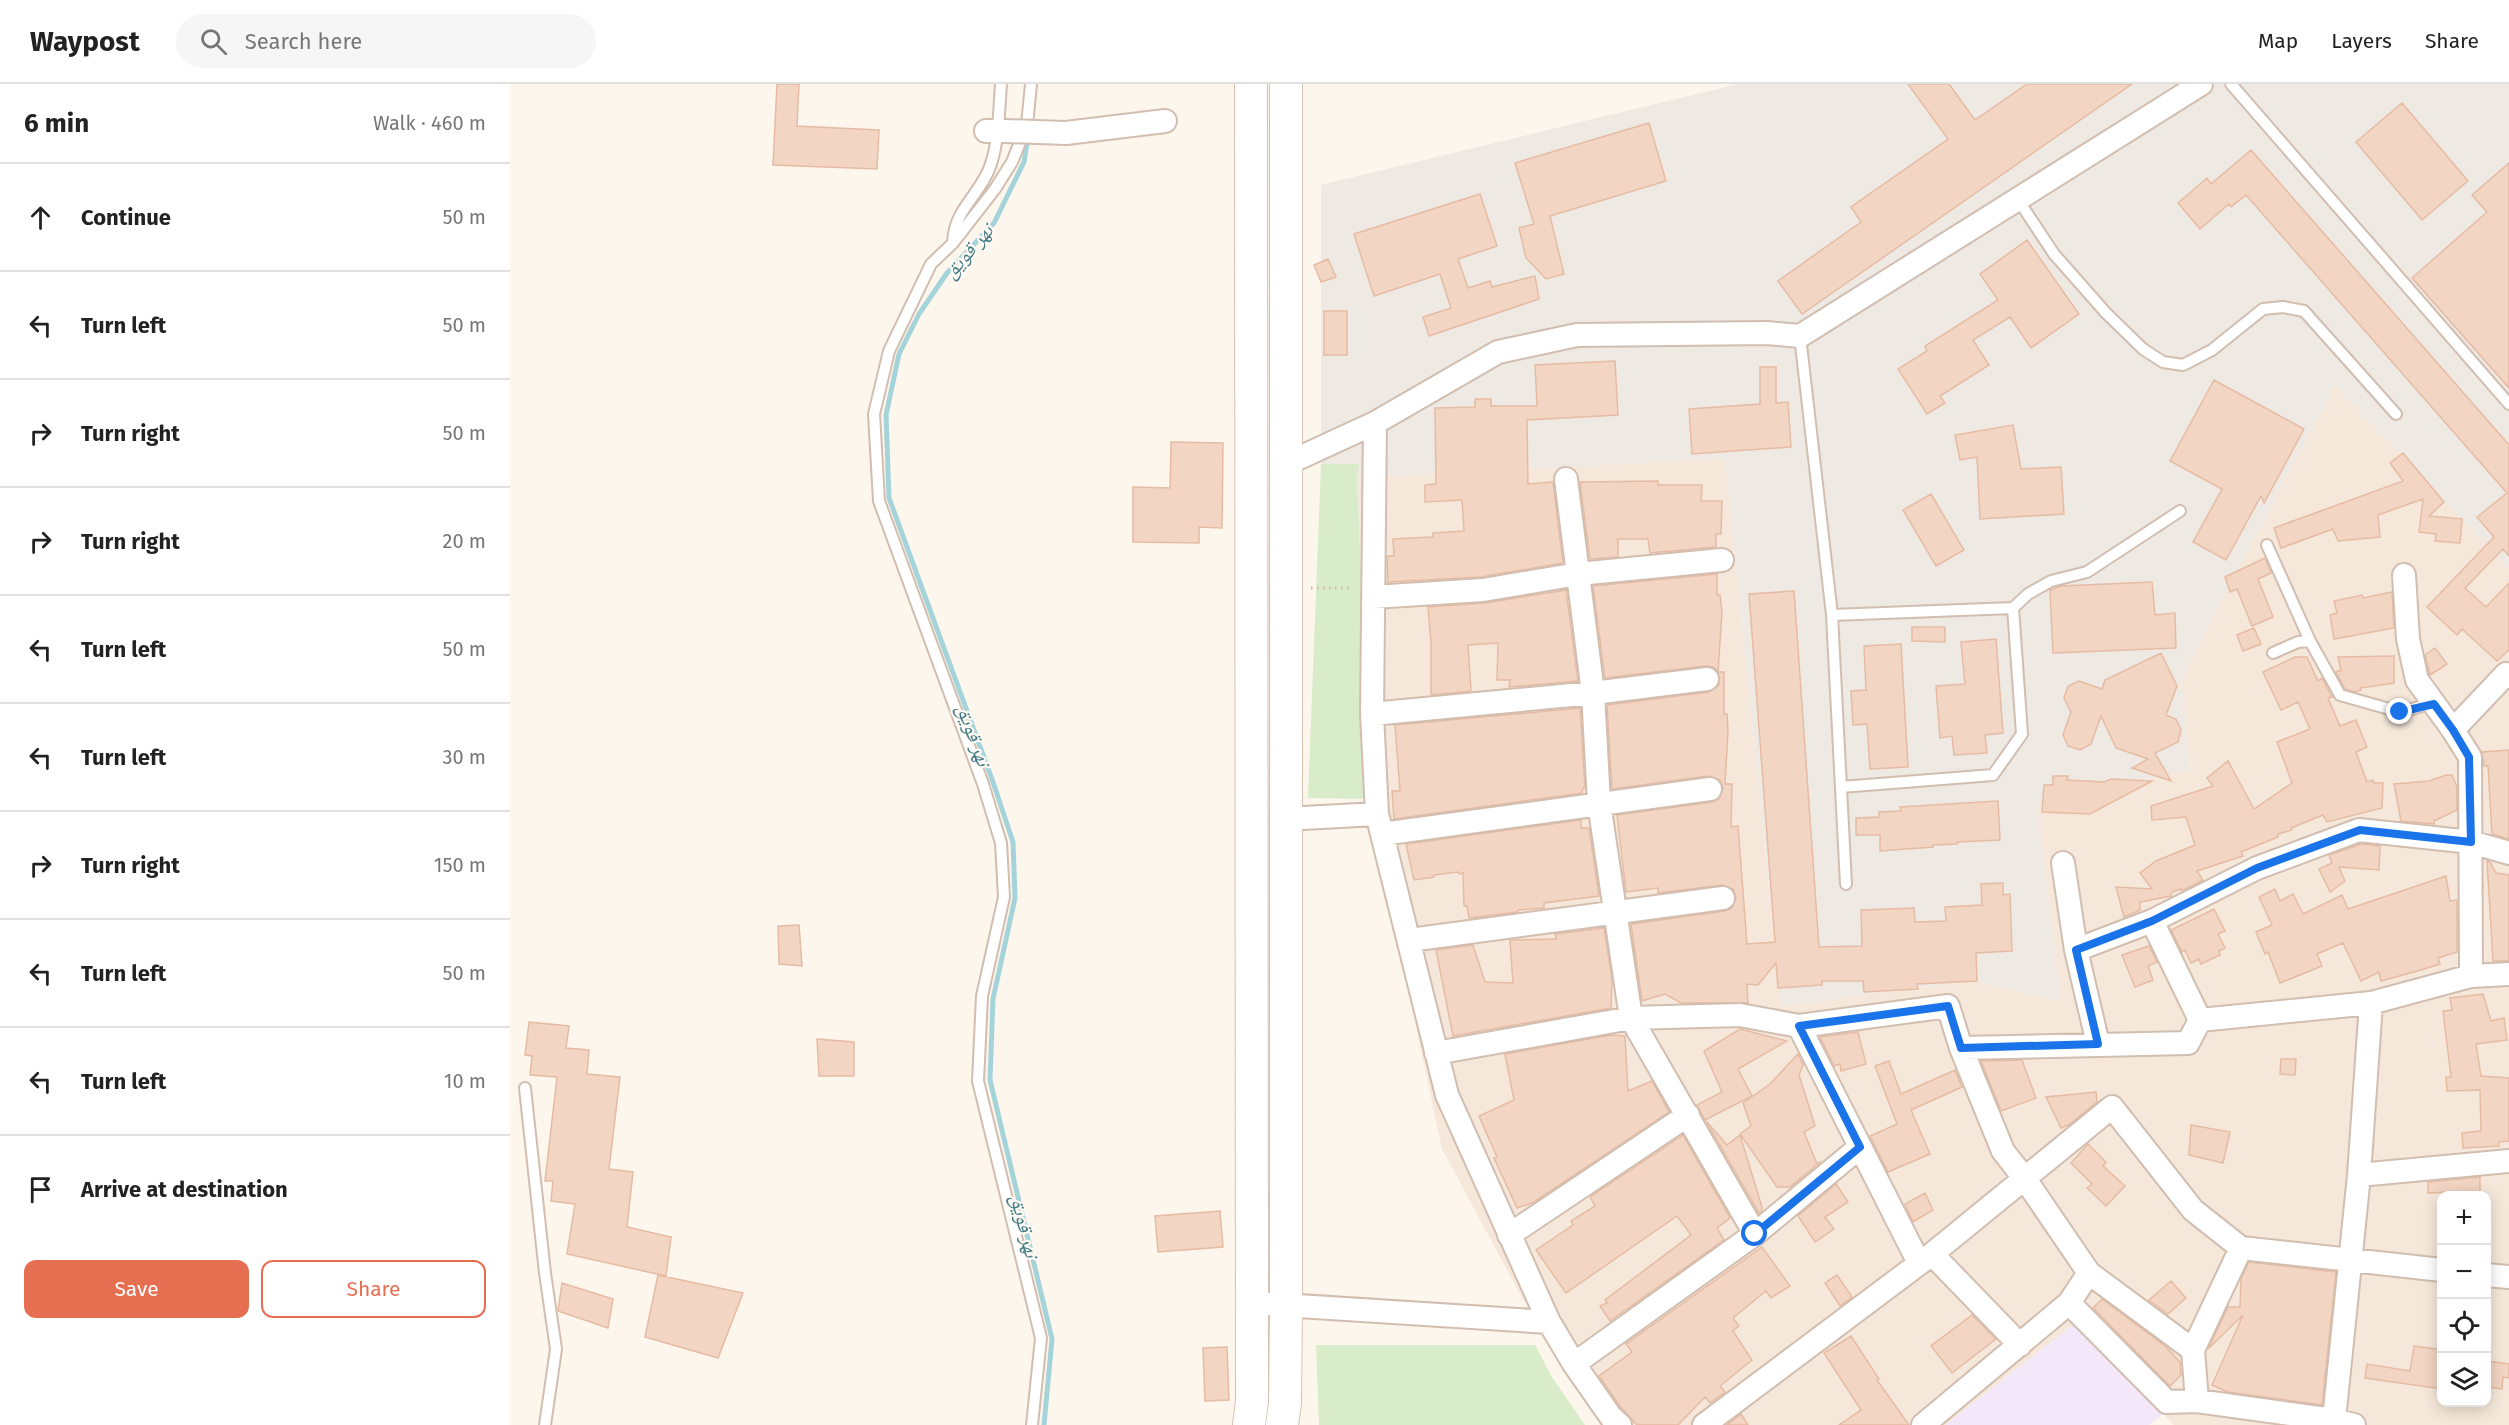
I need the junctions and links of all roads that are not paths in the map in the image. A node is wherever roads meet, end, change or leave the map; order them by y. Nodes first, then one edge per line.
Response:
1 (1001, 84) edge
2 (1031, 84) edge
3 (1251, 84) edge
4 (1286, 84) edge
5 (2201, 84) edge
6 (2231, 84) edge
7 (1165, 121) dead end
8 (996, 131) junction
9 (2017, 198) junction
10 (953, 243) junction
11 (1800, 336) junction
12 (2509, 404) edge
13 (2396, 414) dead end
14 (1375, 423) junction
15 (1286, 464) junction
16 (1566, 479) dead end
17 (2180, 511) dead end
18 (2267, 545) dead end
19 (1722, 560) dead end
20 (1578, 574) junction
21 (2404, 575) dead end
22 (1373, 593) junction
23 (2013, 608) junction
24 (1832, 615) junction
25 (2310, 641) junction
26 (2273, 653) dead end
27 (2509, 677) edge
28 (1707, 679) dead end
29 (1593, 693) junction
30 (2434, 704) junction
31 (1372, 714) junction
32 (1251, 722) junction
33 (1285, 722) junction
34 (2453, 730) junction
35 (1841, 787) junction
36 (1710, 789) dead end
37 (1599, 803) junction
38 (1285, 819) junction
39 (1379, 824) junction
40 (2471, 842) junction
41 (2509, 853) edge
42 (2062, 863) dead end
43 (1846, 884) dead end
44 (1722, 898) dead end
45 (1614, 913) junction
46 (2152, 921) junction
47 (1410, 940) junction
48 (2076, 950) junction
49 (2509, 975) edge
50 (2471, 976) junction
51 (2371, 1003) junction
52 (1631, 1018) junction
53 (2200, 1020) junction
54 (1799, 1026) junction
55 (2098, 1044) junction
56 (1961, 1048) junction
57 (1436, 1053) junction
58 (525, 1088) dead end
59 (1688, 1115) junction
60 (1860, 1147) junction
61 (2509, 1161) edge
62 (2359, 1176) junction
63 (2025, 1179) junction
64 (1755, 1234) junction
65 (1509, 1235) junction
66 (2241, 1248) junction
67 (1925, 1259) junction
68 (2352, 1260) junction
69 (2437, 1269) edge
70 (2088, 1273) junction
71 (2491, 1275) edge
72 (2509, 1277) edge
73 (1252, 1303) junction
74 (2069, 1303) junction
75 (1286, 1306) junction
76 (1549, 1323) junction
77 (2020, 1345) junction
78 (2193, 1350) junction
79 (1574, 1364) junction
80 (2197, 1401) junction
81 (2344, 1423) edge
82 (546, 1425) edge
83 (1032, 1425) edge
84 (1249, 1425) edge
85 (1282, 1425) edge
86 (1620, 1425) edge
87 (1704, 1425) edge
88 (1923, 1425) edge

1 - 8 lane
2 - 10 lane
3 - 32 main road
4 - 15 main road
5 - 9 street
6 - 12 lane
7 - 8 street, bridge
8 - 10 lane
9 - 11 street
9 - 13 lane
10 - 83 lane
11 - 14 street
11 - 24 lane
14 - 15 street
14 - 22 street
15 - 33 main road
16 - 20 street
17 - 23 lane
18 - 25 lane
19 - 20 street
20 - 22 street
20 - 29 street
21 - 30 street
22 - 31 street
23 - 24 lane
23 - 35 lane
24 - 35 lane
25 - 26 lane
25 - 30 lane
27 - 34 street
28 - 29 street
29 - 31 street
29 - 37 street
30 - 34 street
31 - 39 street
32 - 33 main road
32 - 73 main road
33 - 38 main road
34 - 40 street
35 - 43 lane
36 - 37 street
37 - 39 street
37 - 45 street
38 - 39 street
38 - 75 main road
39 - 47 street
40 - 41 street
40 - 46 street
40 - 50 street
42 - 48 street
44 - 45 street
45 - 47 street
45 - 52 street
46 - 48 street
46 - 53 street
47 - 57 street
48 - 55 street
49 - 50 street
50 - 51 street
51 - 53 street
51 - 62 street
52 - 54 street
52 - 57 street
52 - 59 street
53 - 55 street
54 - 56 street
54 - 60 street
55 - 56 street
56 - 63 street
57 - 65 street
58 - 82 lane
59 - 64 street
59 - 65 street
60 - 64 street
60 - 67 street
61 - 62 street
62 - 68 street
63 - 66 street
63 - 67 street
63 - 70 street
64 - 79 street
65 - 76 street
66 - 68 street
66 - 78 street
67 - 77 street
67 - 87 street
68 - 69 street
68 - 81 street
70 - 74 street
70 - 78 street
71 - 72 street
73 - 75 street
73 - 84 main road
74 - 77 street
74 - 80 street
75 - 76 street
75 - 85 main road
76 - 79 street
77 - 88 street
78 - 80 street
79 - 86 street
80 - 81 street

